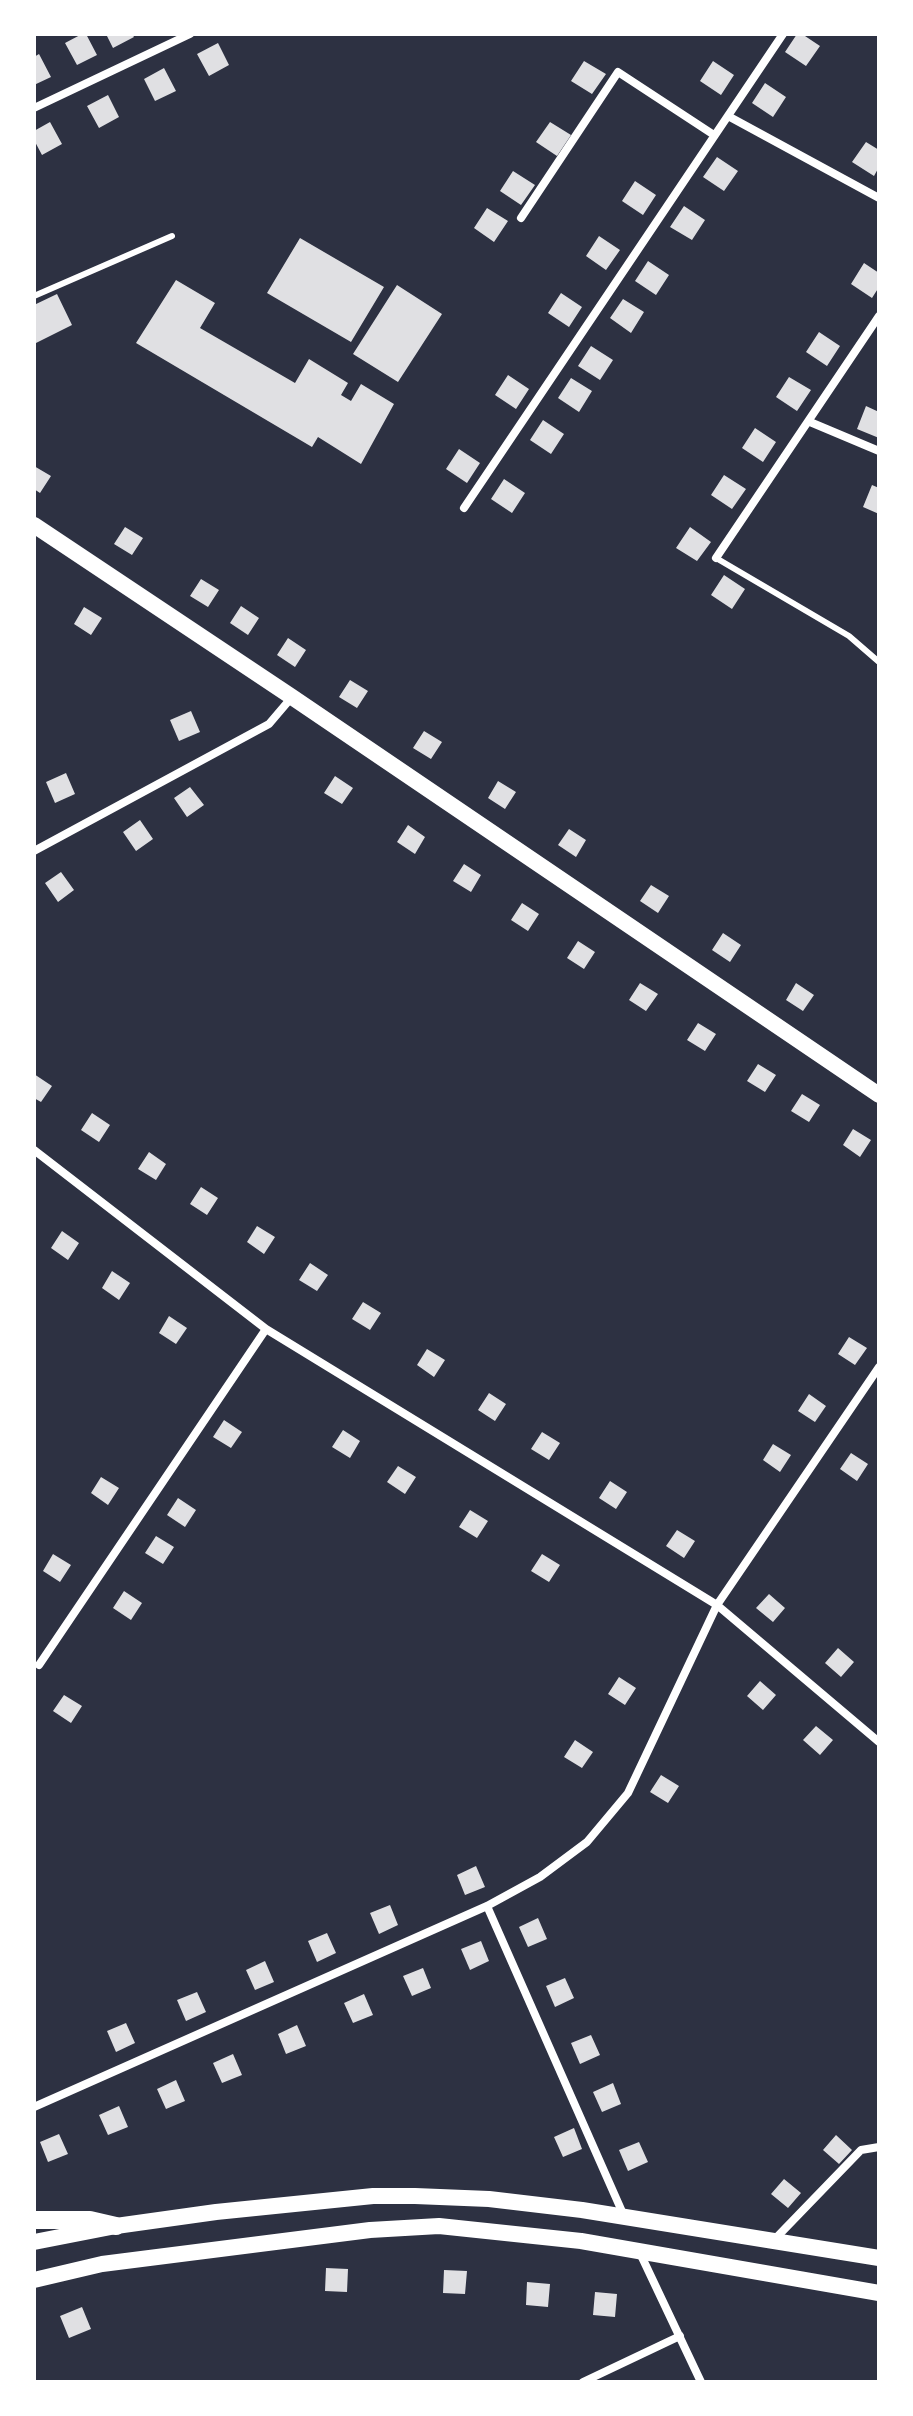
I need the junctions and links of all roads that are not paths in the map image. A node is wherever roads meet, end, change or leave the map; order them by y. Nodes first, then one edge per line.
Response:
1 (190, 34) edge
2 (783, 34) edge
3 (34, 108) edge
4 (728, 116) junction
5 (714, 135) junction
6 (879, 198) edge
7 (521, 218) dead end
8 (172, 236) dead end
9 (34, 296) edge
10 (879, 316) edge
11 (810, 422) junction
12 (879, 451) edge
13 (464, 508) dead end
14 (34, 525) edge
15 (716, 558) joint
16 (879, 662) edge
17 (292, 697) junction
18 (34, 851) edge
19 (879, 1095) edge
20 (34, 1150) edge
21 (266, 1329) junction
22 (879, 1367) edge
23 (717, 1605) junction
24 (39, 1665) dead end
25 (879, 1742) edge
26 (487, 1906) junction
27 (34, 2107) edge
28 (879, 2147) edge
29 (625, 2217) junction
30 (34, 2220) edge
31 (116, 2226) junction
32 (774, 2241) junction
33 (34, 2242) edge
34 (639, 2251) junction
35 (879, 2258) edge
36 (34, 2280) edge
37 (879, 2293) edge
38 (680, 2336) junction
39 (583, 2382) edge
40 (701, 2382) edge

1 - 3 street
2 - 4 street
4 - 5 street
4 - 6 street
5 - 7 street
5 - 13 street
8 - 9 lane
10 - 11 street
11 - 12 street
11 - 15 street
14 - 17 main road
15 - 16 lane
17 - 18 street
17 - 19 main road
20 - 21 street
21 - 23 street
21 - 24 street
22 - 23 street
23 - 25 street
23 - 26 street
26 - 27 street
26 - 29 street
28 - 32 street
29 - 31 main road
29 - 32 main road
30 - 31 main road
31 - 33 main road
32 - 35 main road
34 - 36 main road
34 - 37 main road
34 - 38 street
38 - 39 street
38 - 40 street

